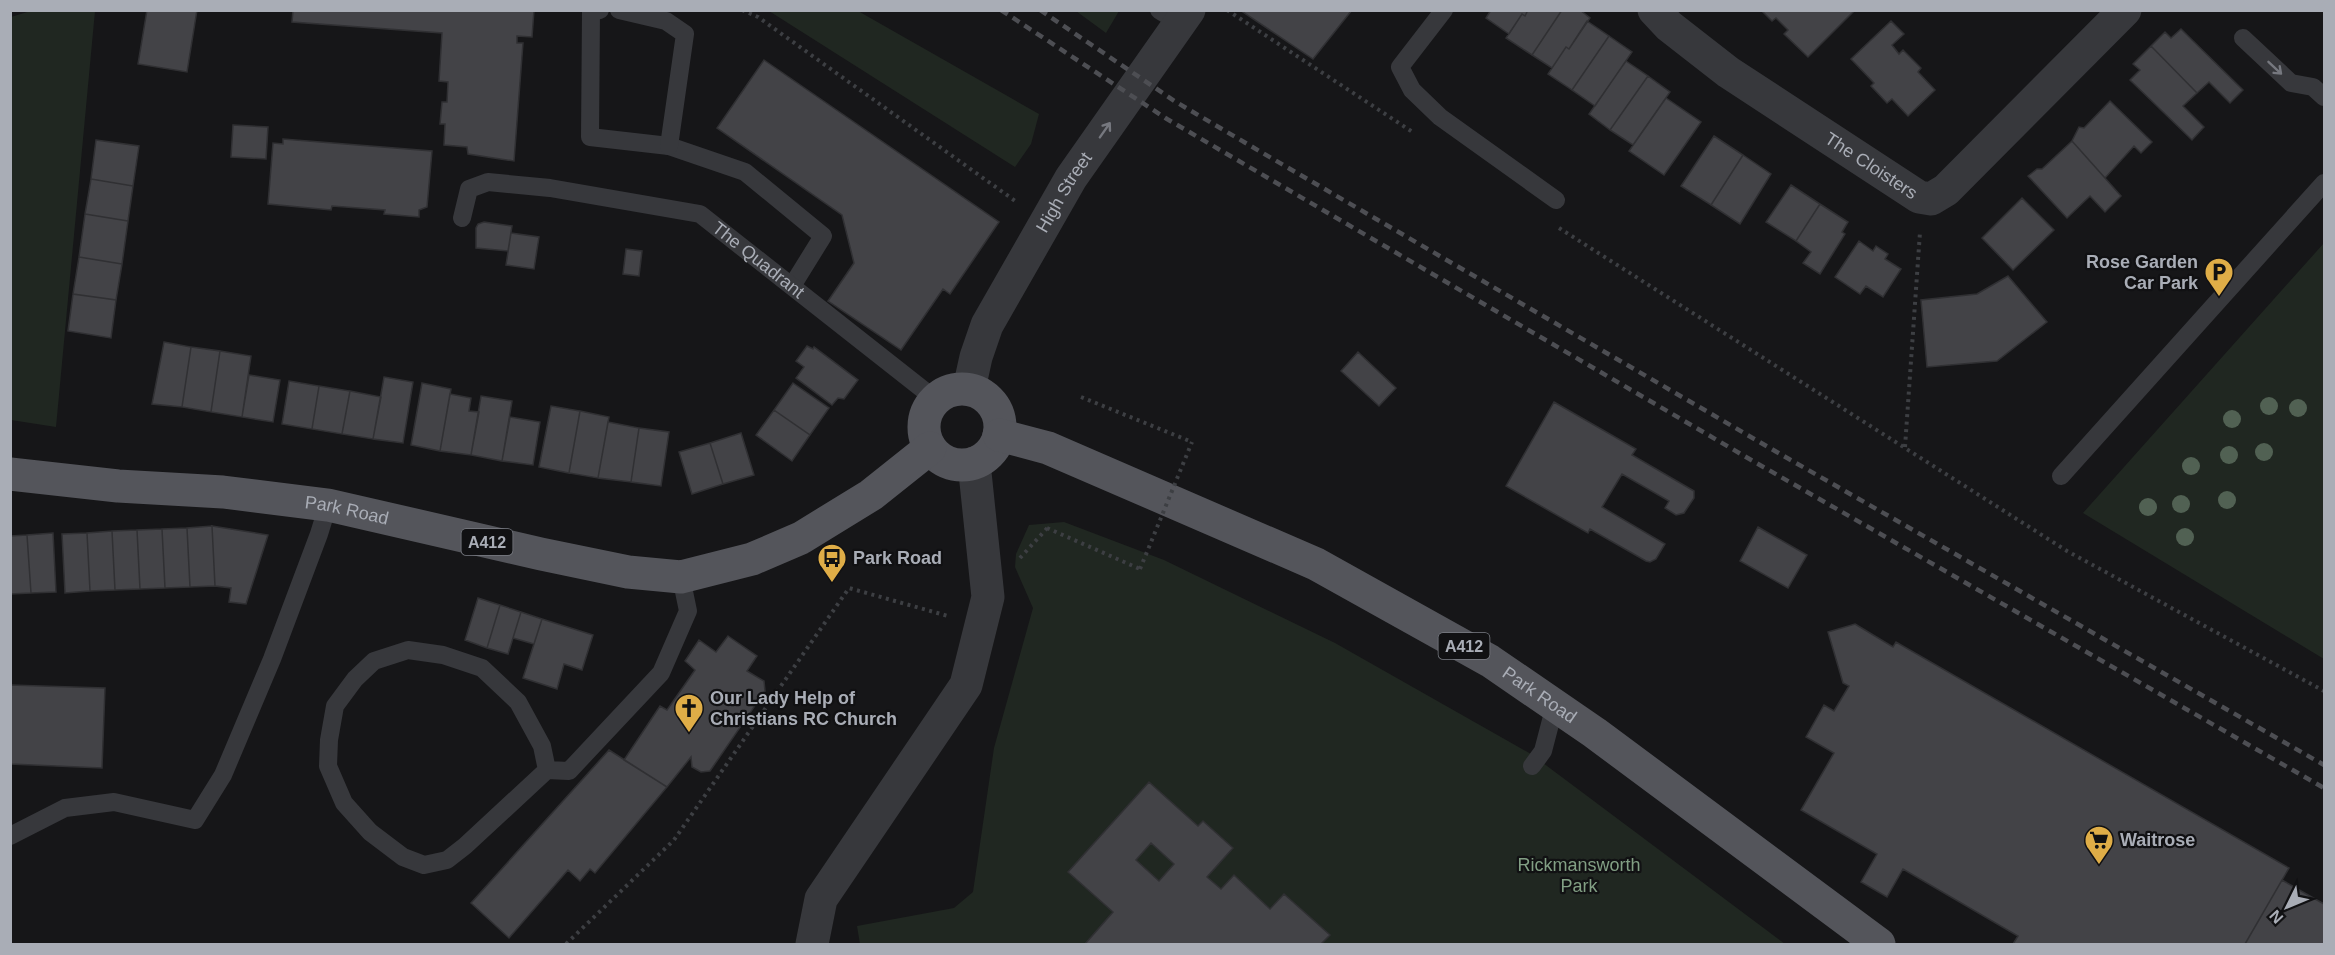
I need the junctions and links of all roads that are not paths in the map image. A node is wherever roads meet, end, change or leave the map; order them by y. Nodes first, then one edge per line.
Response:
1 (600, 10) edge
2 (619, 10) edge
3 (1444, 10) edge
4 (1654, 10) edge
5 (2126, 10) edge
6 (1176, 15) edge
7 (2243, 38) dead end
8 (2319, 92) edge
9 (669, 147) junction
10 (2325, 183) edge
11 (1556, 200) dead end
12 (462, 218) dead end
13 (792, 286) junction
14 (969, 389) junction
15 (935, 399) junction
16 (999, 435) junction
17 (930, 448) junction
18 (974, 463) junction
19 (10, 474) edge
20 (2061, 476) dead end
21 (328, 505) junction
22 (681, 577) junction
23 (1554, 705) junction
24 (1532, 766) dead end
25 (547, 770) junction
26 (10, 836) edge
27 (812, 945) edge
28 (1879, 945) edge

1 - 9 lane
2 - 9 lane
3 - 11 lane
4 - 5 street, The Cloisters
14 -> 6 street, High Street
7 -> 8 lane
9 - 13 lane
10 - 20 lane
12 - 13 lane, The Quadrant
13 - 15 lane, The Quadrant
14 - 15 main road
14 - 16 main road
15 - 17 main road
16 - 18 main road
16 - 23 main road, Park Road / A412
17 - 18 main road
17 - 22 main road, Park Road / A412
18 - 27 street
19 - 21 main road, Park Road / A412
21 - 22 main road, Park Road / A412
21 - 26 lane
22 - 25 lane
23 - 24 lane
23 - 28 main road, Park Road / A412
25 - 25 lane

